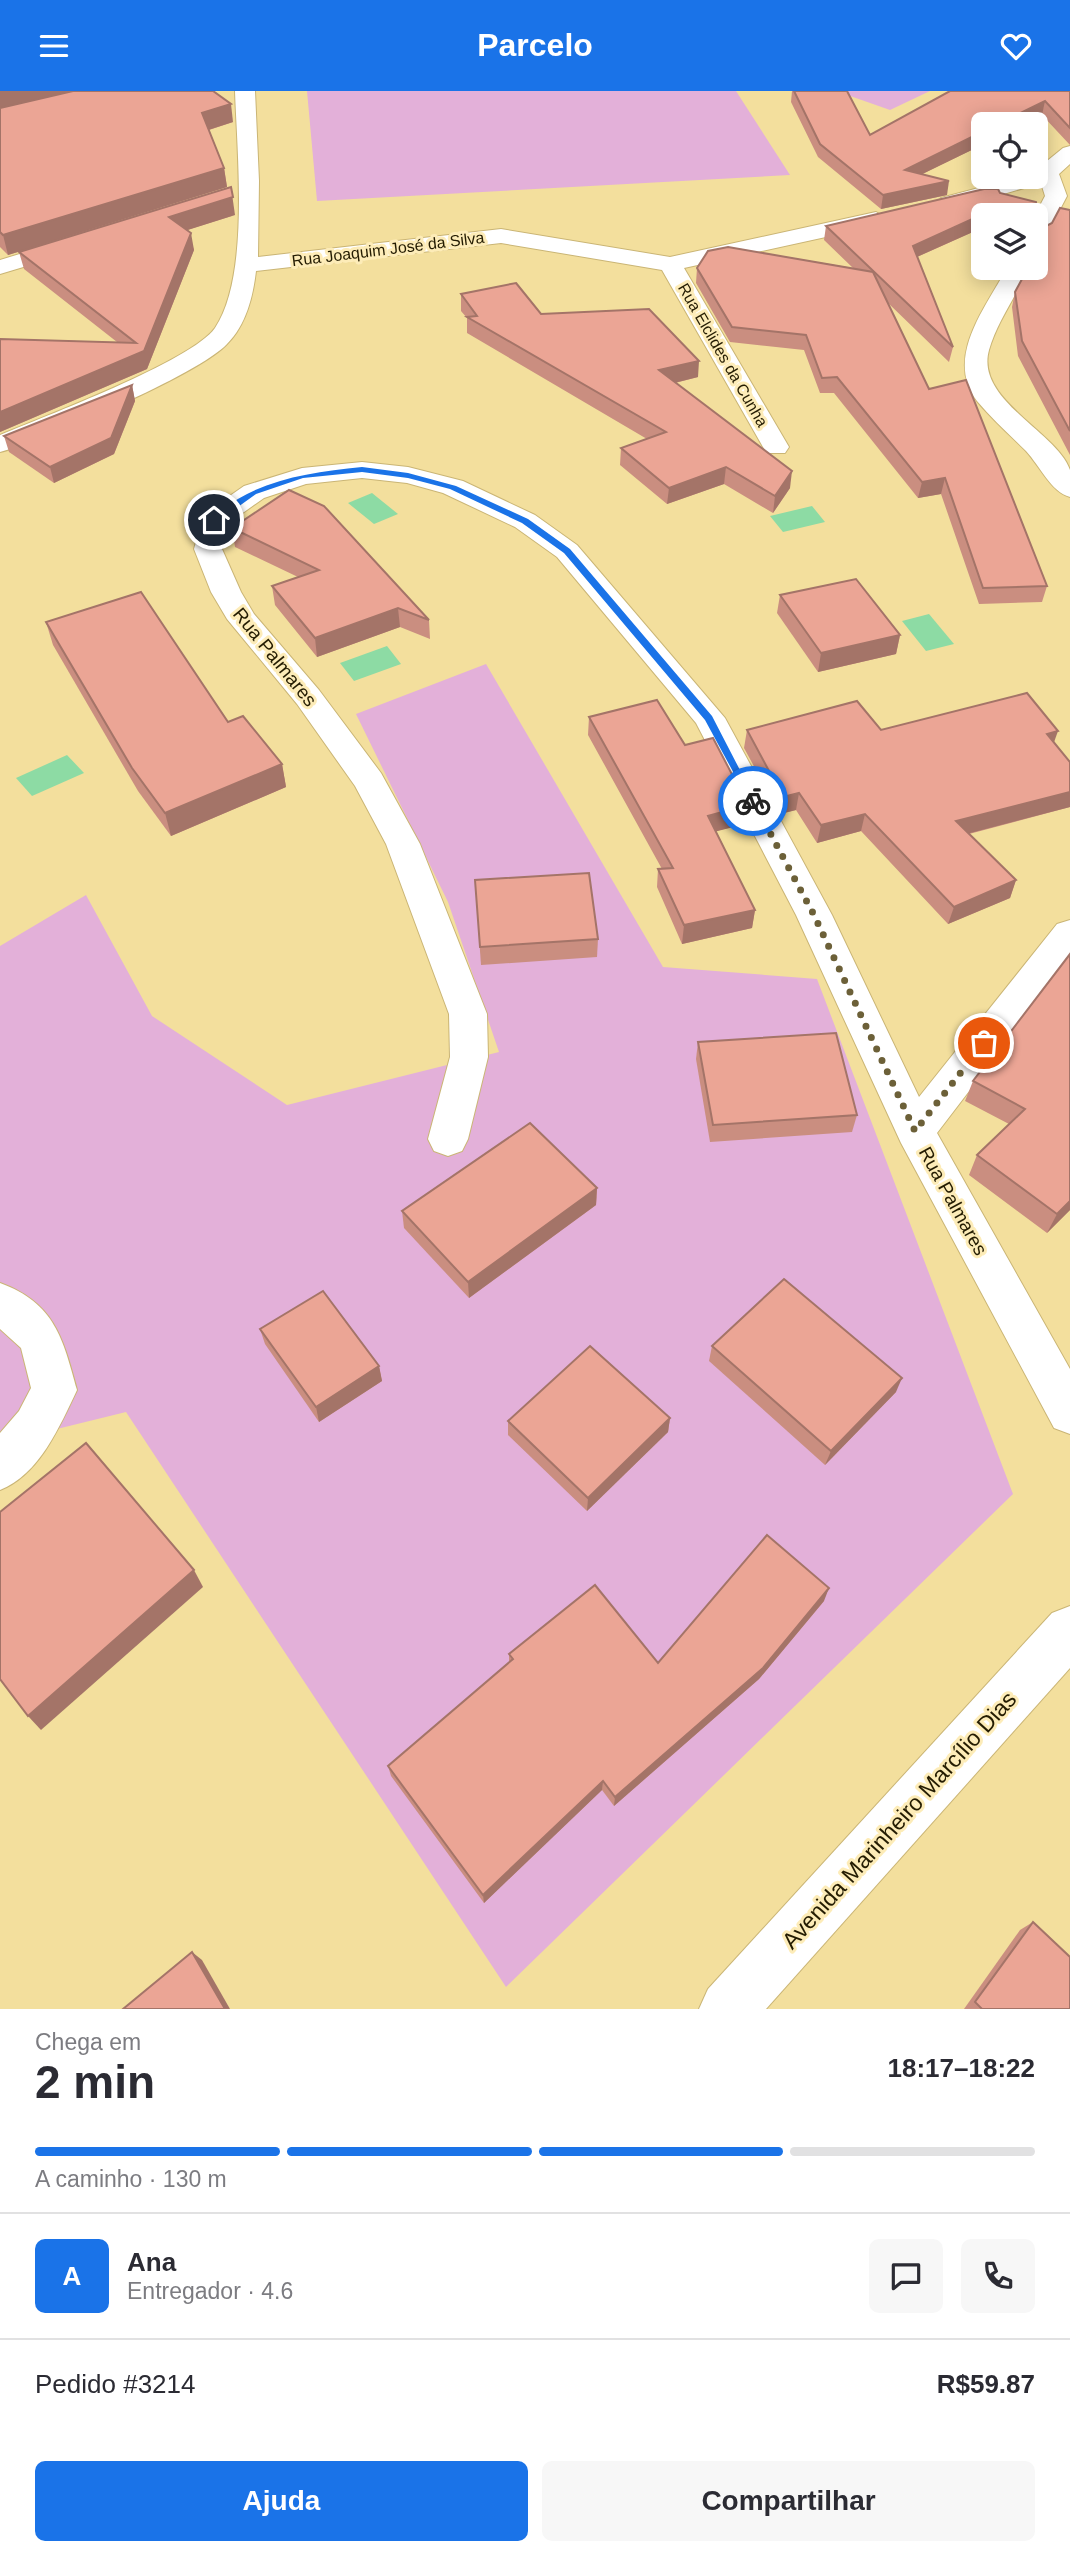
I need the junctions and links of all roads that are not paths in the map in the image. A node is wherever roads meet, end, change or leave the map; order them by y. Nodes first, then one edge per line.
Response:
1 (245, 91) edge
2 (1070, 153) edge
3 (1048, 173) joint
4 (1005, 189) edge
5 (248, 190) junction
6 (222, 198) edge
7 (928, 208) edge
8 (1048, 212) edge
9 (901, 214) edge
10 (92, 239) edge
11 (670, 264) junction
12 (247, 265) junction
13 (0, 267) edge
14 (1012, 280) edge
15 (0, 444) edge
16 (776, 447) dead end
17 (1070, 489) edge
18 (1070, 933) edge
19 (915, 1131) junction
20 (448, 1139) dead end
21 (0, 1302) edge
22 (1070, 1413) edge
23 (0, 1468) edge
24 (1070, 1631) edge
25 (728, 2009) edge

1 - 5 street
2 - 3 street
3 - 8 street
4 - 7 street
5 - 6 street
5 - 12 street
9 - 11 street, Rua Joaquim José da Silva
10 - 13 street
11 - 12 street, Rua Joaquim José da Silva
11 - 16 street, Rua Elclides da Cunha
12 - 15 street
14 - 17 street
18 - 19 street
19 - 20 street, Rua Palmares
19 - 22 street, Rua Palmares
21 - 23 street
24 - 25 street, Avenida Marinheiro Marcílio Dias

